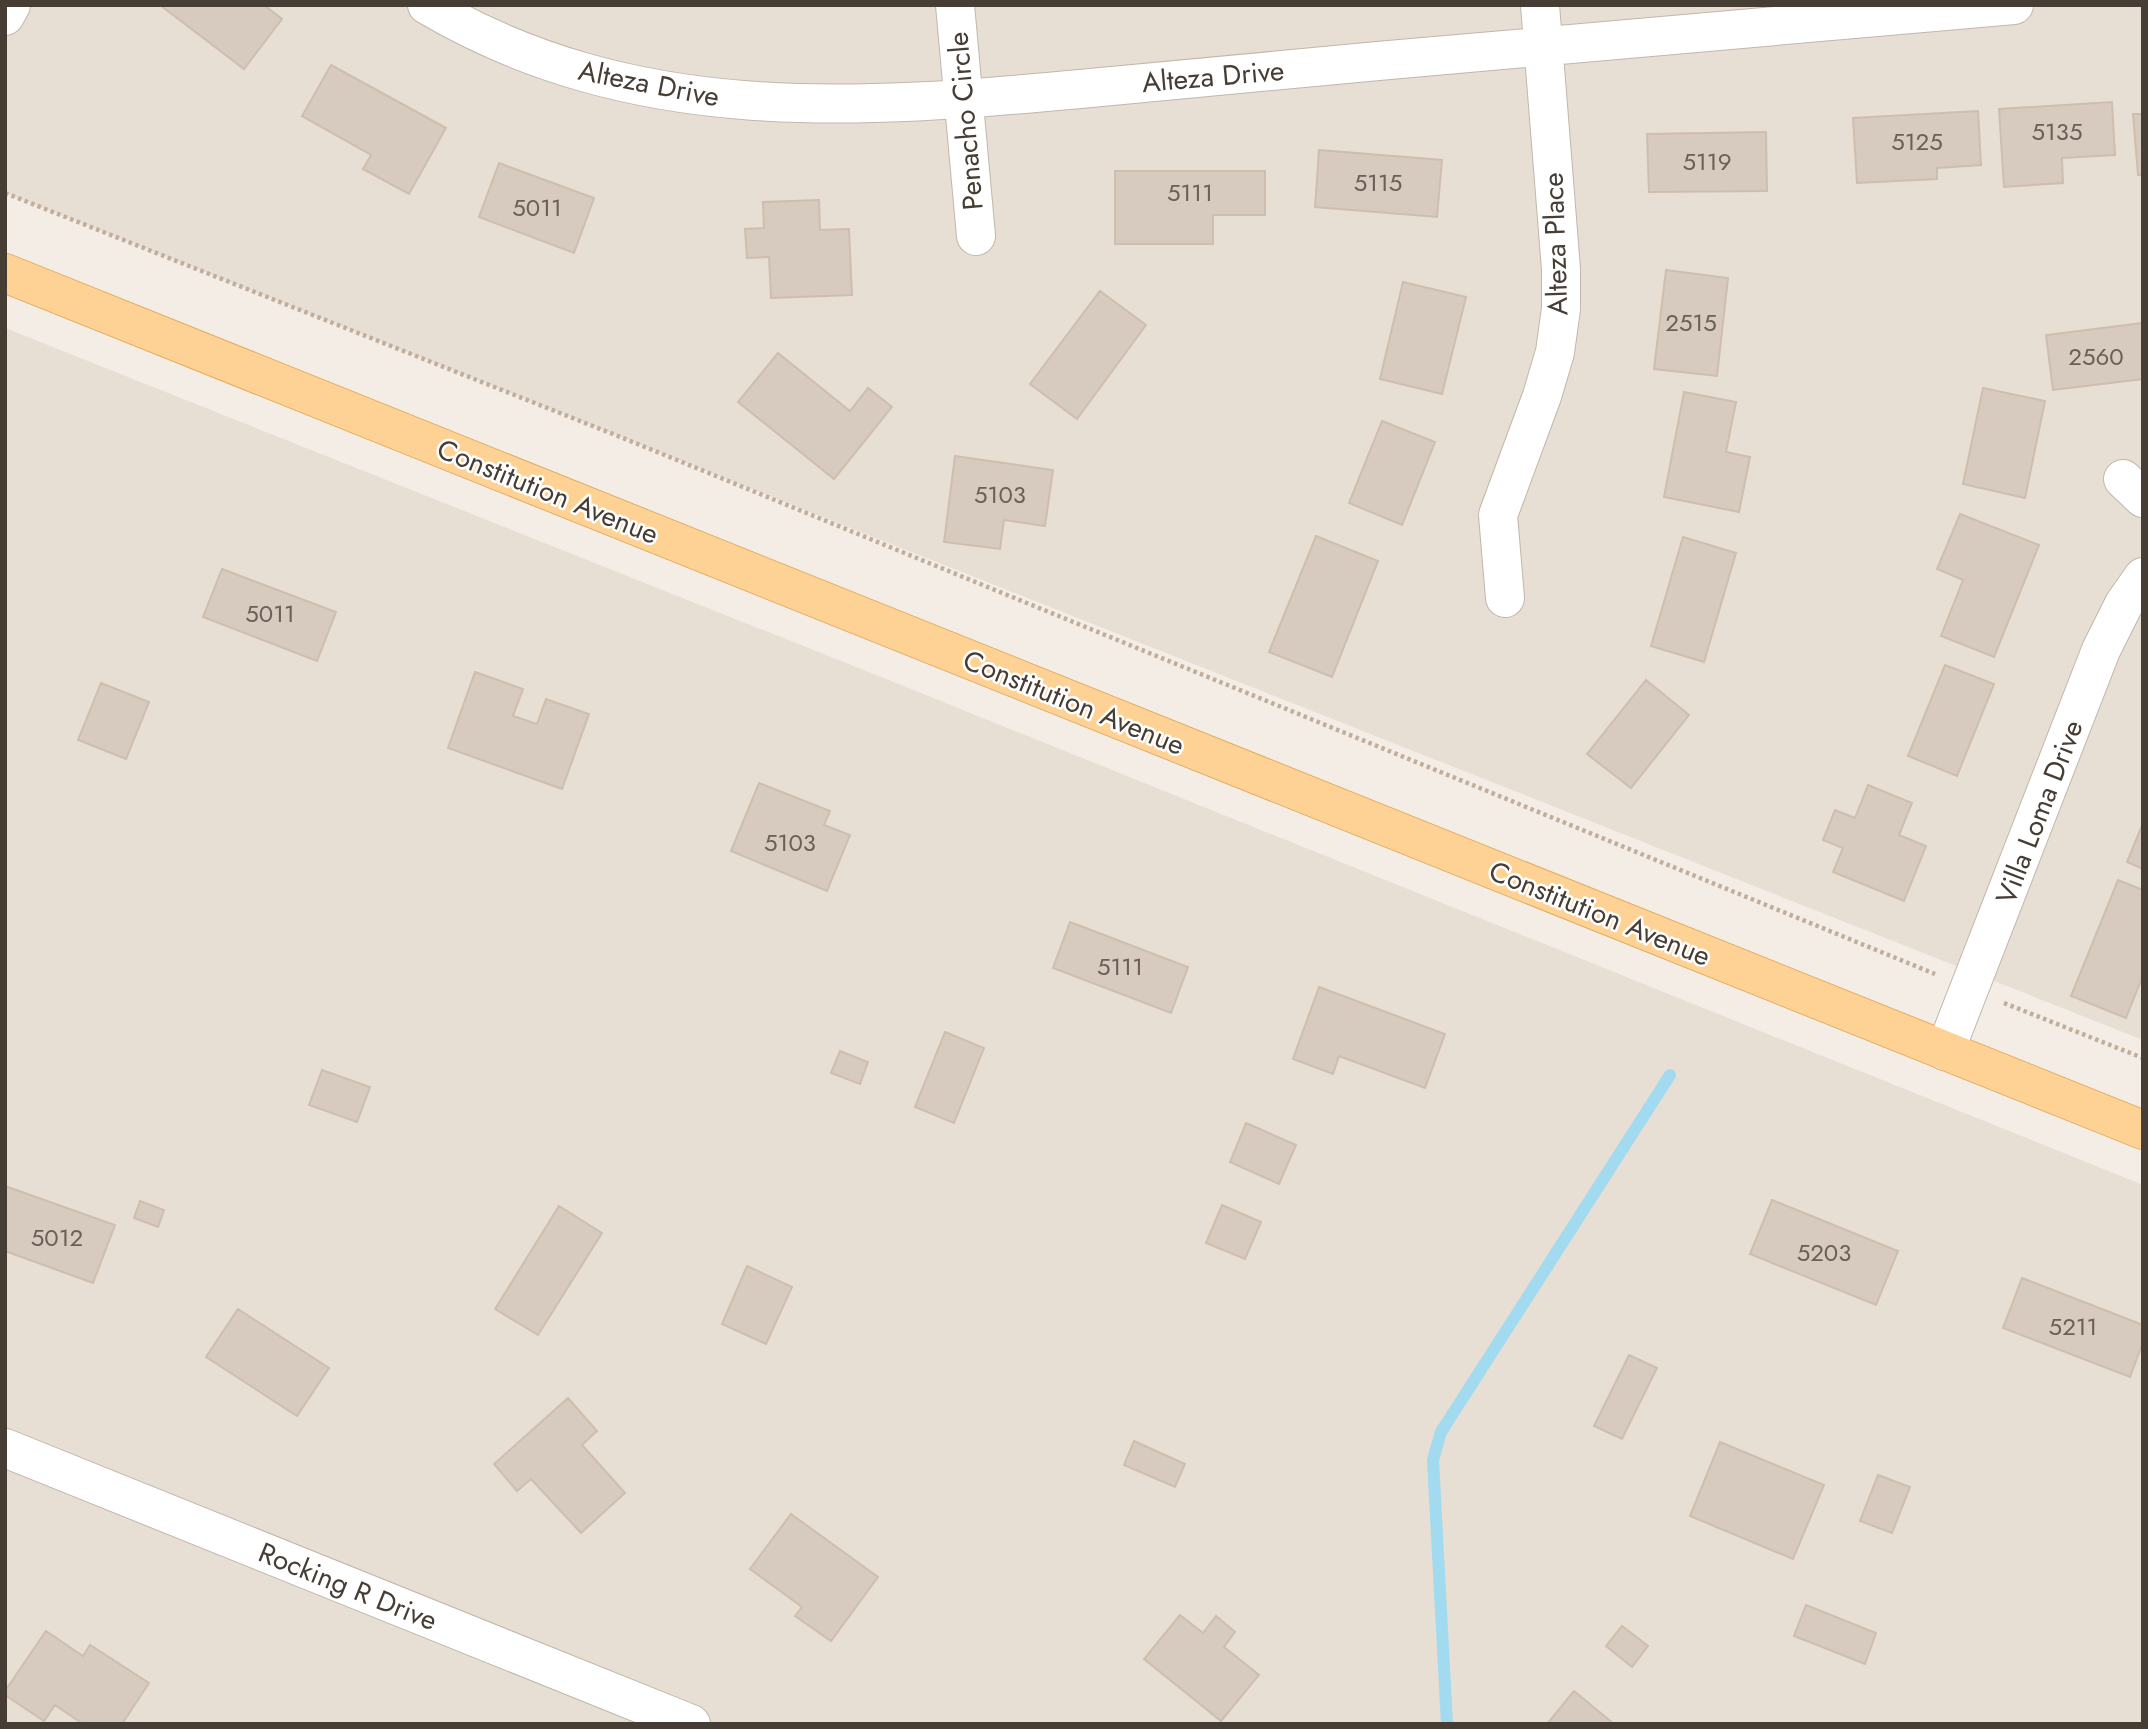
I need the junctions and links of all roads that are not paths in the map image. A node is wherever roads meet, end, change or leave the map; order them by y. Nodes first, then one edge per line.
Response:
1 (11, 5) edge
2 (427, 5) edge
3 (955, 5) edge
4 (1540, 5) edge
5 (2014, 5) edge
6 (5, 16) edge
7 (1543, 45) junction
8 (962, 101) junction
9 (976, 236) dead end
10 (5, 274) edge
11 (2143, 577) edge
12 (1504, 598) dead end
13 (1945, 1051) junction
14 (2143, 1130) edge
15 (5, 1448) edge
16 (691, 1724) edge

1 - 6 street
2 - 8 street, Alteza Drive
3 - 8 street, Penacho Circle
4 - 7 street, Alteza Place
5 - 7 street, Alteza Drive
7 - 8 street, Alteza Drive
7 - 12 street, Alteza Place
8 - 9 street, Penacho Circle
10 - 13 main road, Constitution Avenue
11 - 13 street, Villa Loma Drive
13 - 14 main road, Constitution Avenue
15 - 16 street, Rocking R Drive

